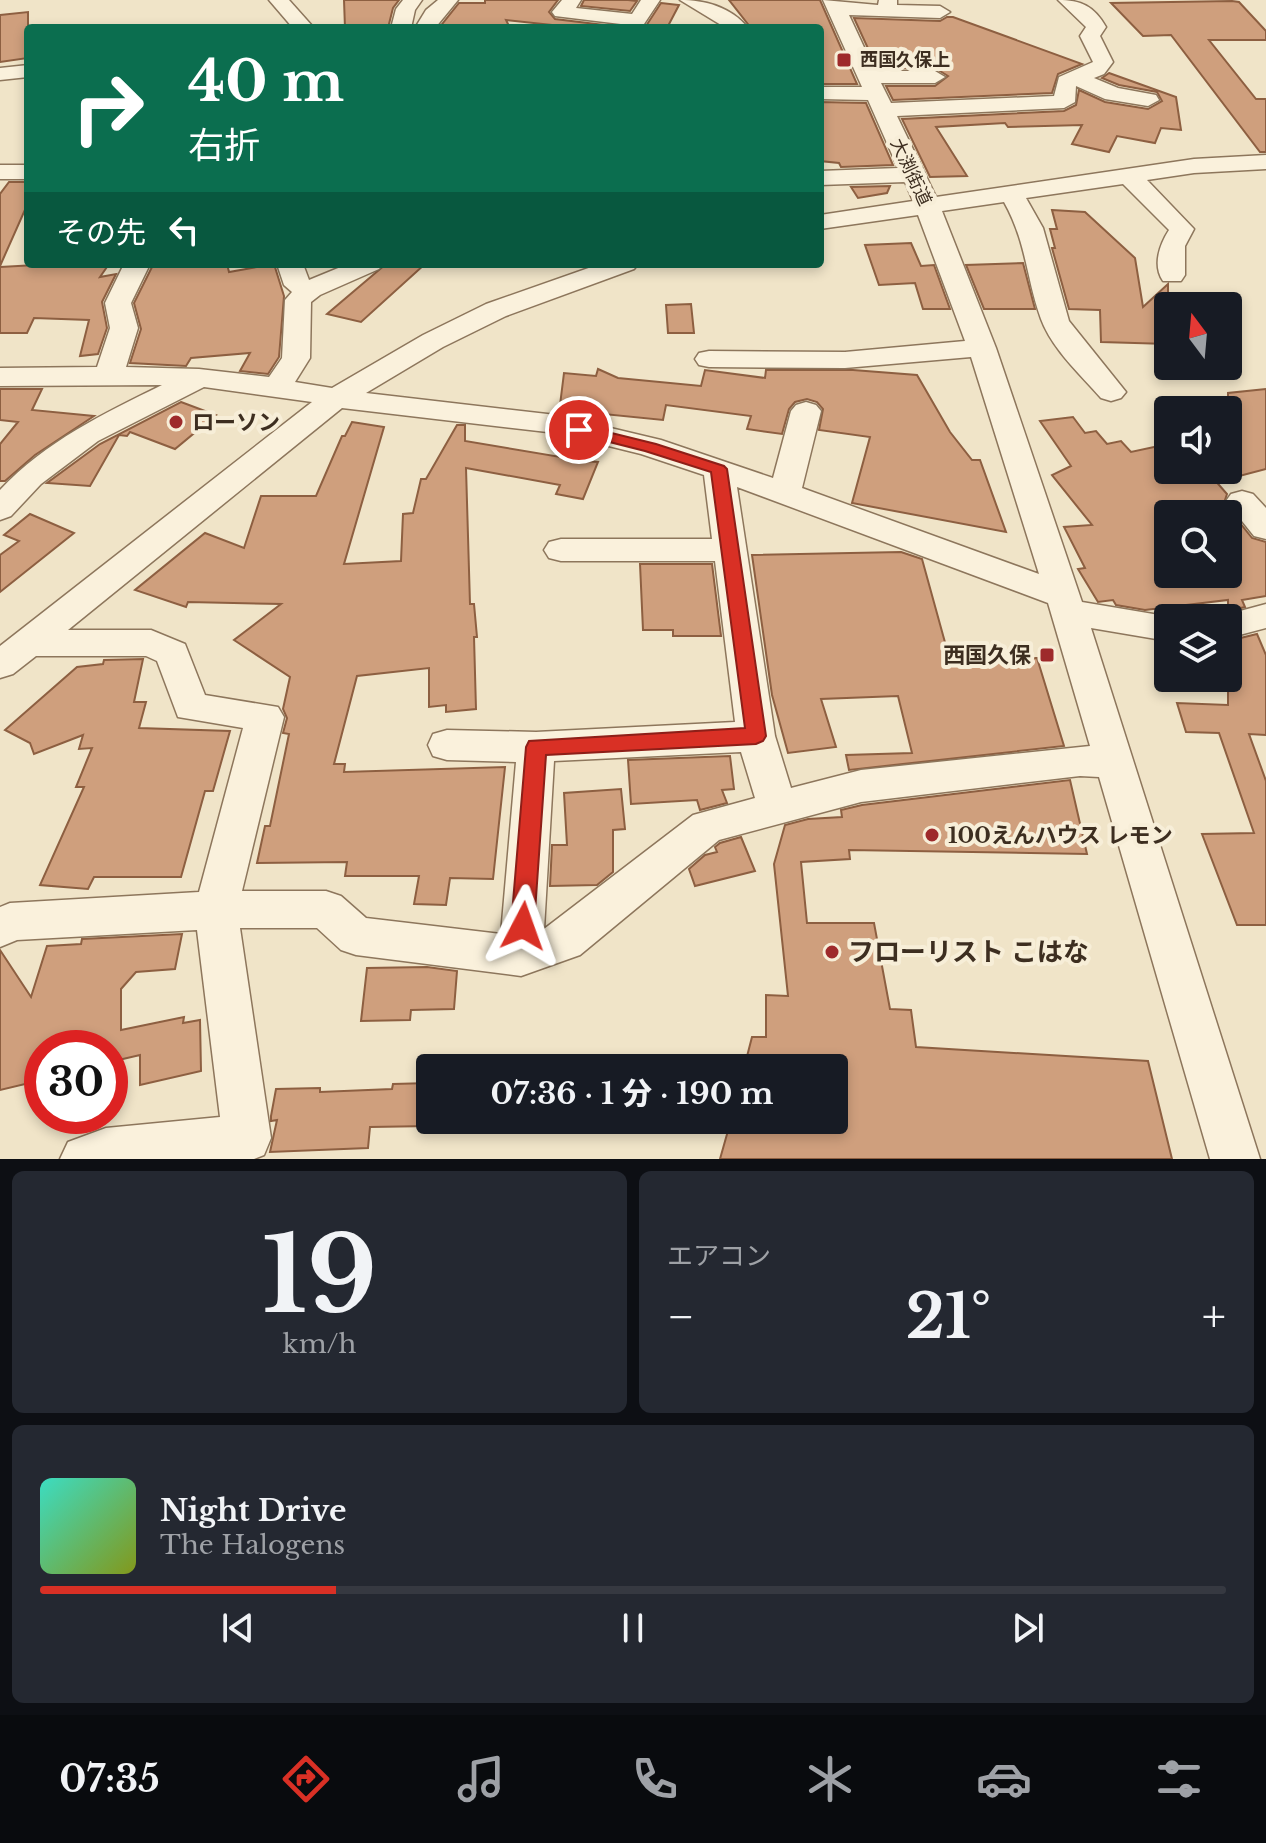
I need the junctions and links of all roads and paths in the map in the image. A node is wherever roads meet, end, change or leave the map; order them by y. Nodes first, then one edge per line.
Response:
1 (278, 0) edge
2 (413, 0) edge
3 (449, 0) edge
4 (572, 0) edge
5 (651, 0) edge
6 (689, 0) edge
7 (1067, 0) edge
8 (834, 5) edge
9 (887, 6) edge
10 (940, 12) dead end
11 (300, 24) edge
12 (402, 24) edge
13 (427, 24) edge
14 (731, 24) edge
15 (24, 71) edge
16 (0, 74) edge
17 (935, 77) dead end
18 (1076, 78) junction
19 (824, 93) edge
20 (874, 94) junction
21 (1148, 100) dead end
22 (1266, 162) edge
23 (0, 172) edge
24 (24, 172) edge
25 (913, 175) junction
26 (1129, 176) junction
27 (824, 178) edge
28 (1012, 194) junction
29 (927, 205) junction
30 (824, 221) edge
31 (135, 268) edge
32 (291, 268) edge
33 (361, 268) edge
34 (614, 268) edge
35 (1172, 275) dead end
36 (311, 289) junction
37 (982, 348) junction
38 (709, 359) dead end
39 (109, 375) junction
40 (0, 377) edge
41 (199, 378) junction
42 (277, 387) junction
43 (1111, 392) dead end
44 (336, 398) junction
45 (806, 411) dead end
46 (719, 469) junction
47 (785, 493) junction
48 (1242, 501) dead end
49 (0, 509) edge
50 (1266, 528) edge
51 (561, 550) dead end
52 (731, 550) junction
53 (1065, 603) junction
54 (1266, 616) edge
55 (1242, 622) edge
56 (1154, 625) edge
57 (14, 654) edge
58 (756, 736) junction
59 (447, 745) dead end
60 (536, 747) junction
61 (1112, 762) junction
62 (778, 809) junction
63 (216, 910) junction
64 (0, 928) edge
65 (521, 956) junction
66 (99, 1157) edge
67 (1235, 1159) edge

1 - 11 street
2 - 12 street
3 - 13 street
4 - 5 street
6 - 14 street
7 - 18 street
8 - 9 street
8 - 20 street, 大渕街道
9 - 10 street
15 - 16 street
17 - 20 street
18 - 20 street
18 - 21 street
19 - 20 street
20 - 25 street, 大渕街道
22 - 26 street
23 - 24 street
25 - 27 street
25 - 29 street, 大渕街道
26 - 28 street
26 - 35 street
28 - 29 street
28 - 43 street
29 - 30 street
29 - 37 street, 大渕街道
31 - 39 street
32 - 36 street
33 - 36 street
34 - 44 street
36 - 42 street
37 - 38 street
37 - 53 street, 大渕街道
39 - 40 street
39 - 41 street
41 - 42 street
41 - 49 street
42 - 44 street
44 - 46 street
44 - 57 street
45 - 47 street
46 - 47 street
46 - 52 street
47 - 53 street
48 - 50 street
51 - 52 street
52 - 58 street
53 - 56 street
53 - 61 street, 大渕街道
54 - 55 street
57 - 63 street
58 - 60 street
58 - 62 street
59 - 60 street
60 - 65 street
61 - 62 street
61 - 67 street, 大渕街道
62 - 65 street
63 - 64 street
63 - 65 street
63 - 66 street

